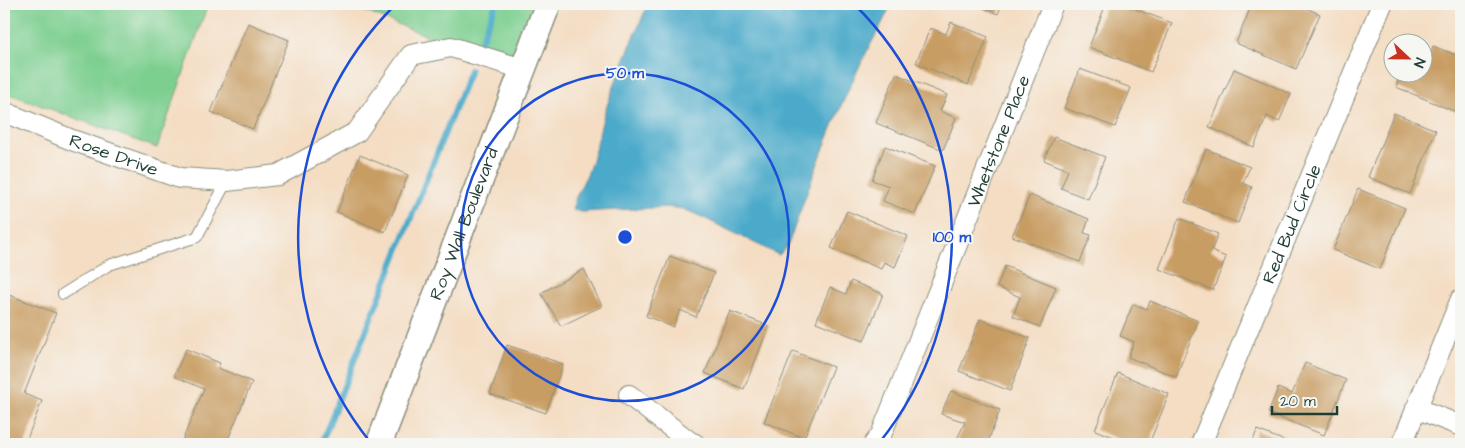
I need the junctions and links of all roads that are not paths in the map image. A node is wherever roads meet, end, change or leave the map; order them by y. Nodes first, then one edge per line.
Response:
1 (548, 4) edge
2 (1052, 4) edge
3 (1382, 4) edge
4 (523, 69) junction
5 (4, 112) edge
6 (227, 180) junction
7 (63, 294) dead end
8 (1461, 300) edge
9 (629, 395) dead end
10 (1416, 408) junction
11 (1461, 426) edge
12 (379, 444) edge
13 (696, 444) edge
14 (874, 444) edge
15 (1201, 444) edge
16 (1402, 444) edge

1 - 4 street, Roy Wall Boulevard
2 - 14 street, Whetstone Place
3 - 15 street, Red Bud Circle
4 - 6 street, Rose Drive
4 - 12 street, Roy Wall Boulevard
5 - 6 street, Rose Drive
6 - 7 lane
8 - 10 street
9 - 13 street
10 - 11 street
10 - 16 street

